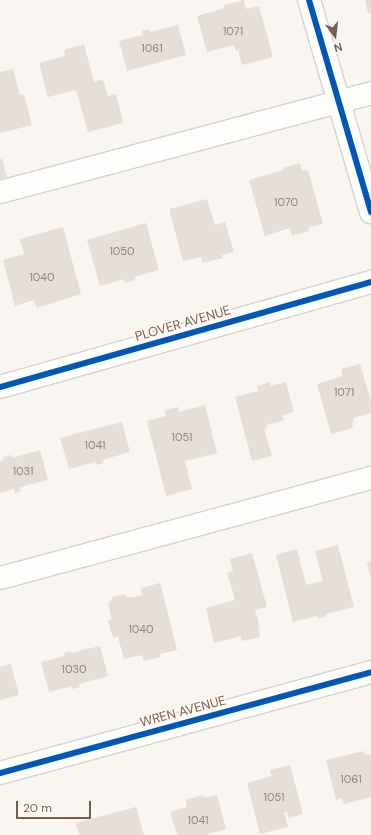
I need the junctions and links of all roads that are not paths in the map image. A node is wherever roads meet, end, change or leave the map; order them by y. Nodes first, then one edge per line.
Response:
1 (308, 0) edge
2 (371, 93) edge
3 (339, 102) junction
4 (0, 192) edge
5 (371, 212) edge
6 (371, 282) edge
7 (0, 387) edge
8 (371, 478) edge
9 (0, 578) edge
10 (371, 672) edge
11 (0, 773) edge

1 - 3 street
2 - 3 street
3 - 4 street
3 - 5 street
6 - 7 street, PLOVER AVENUE
8 - 9 street
10 - 11 street, WREN AVENUE

